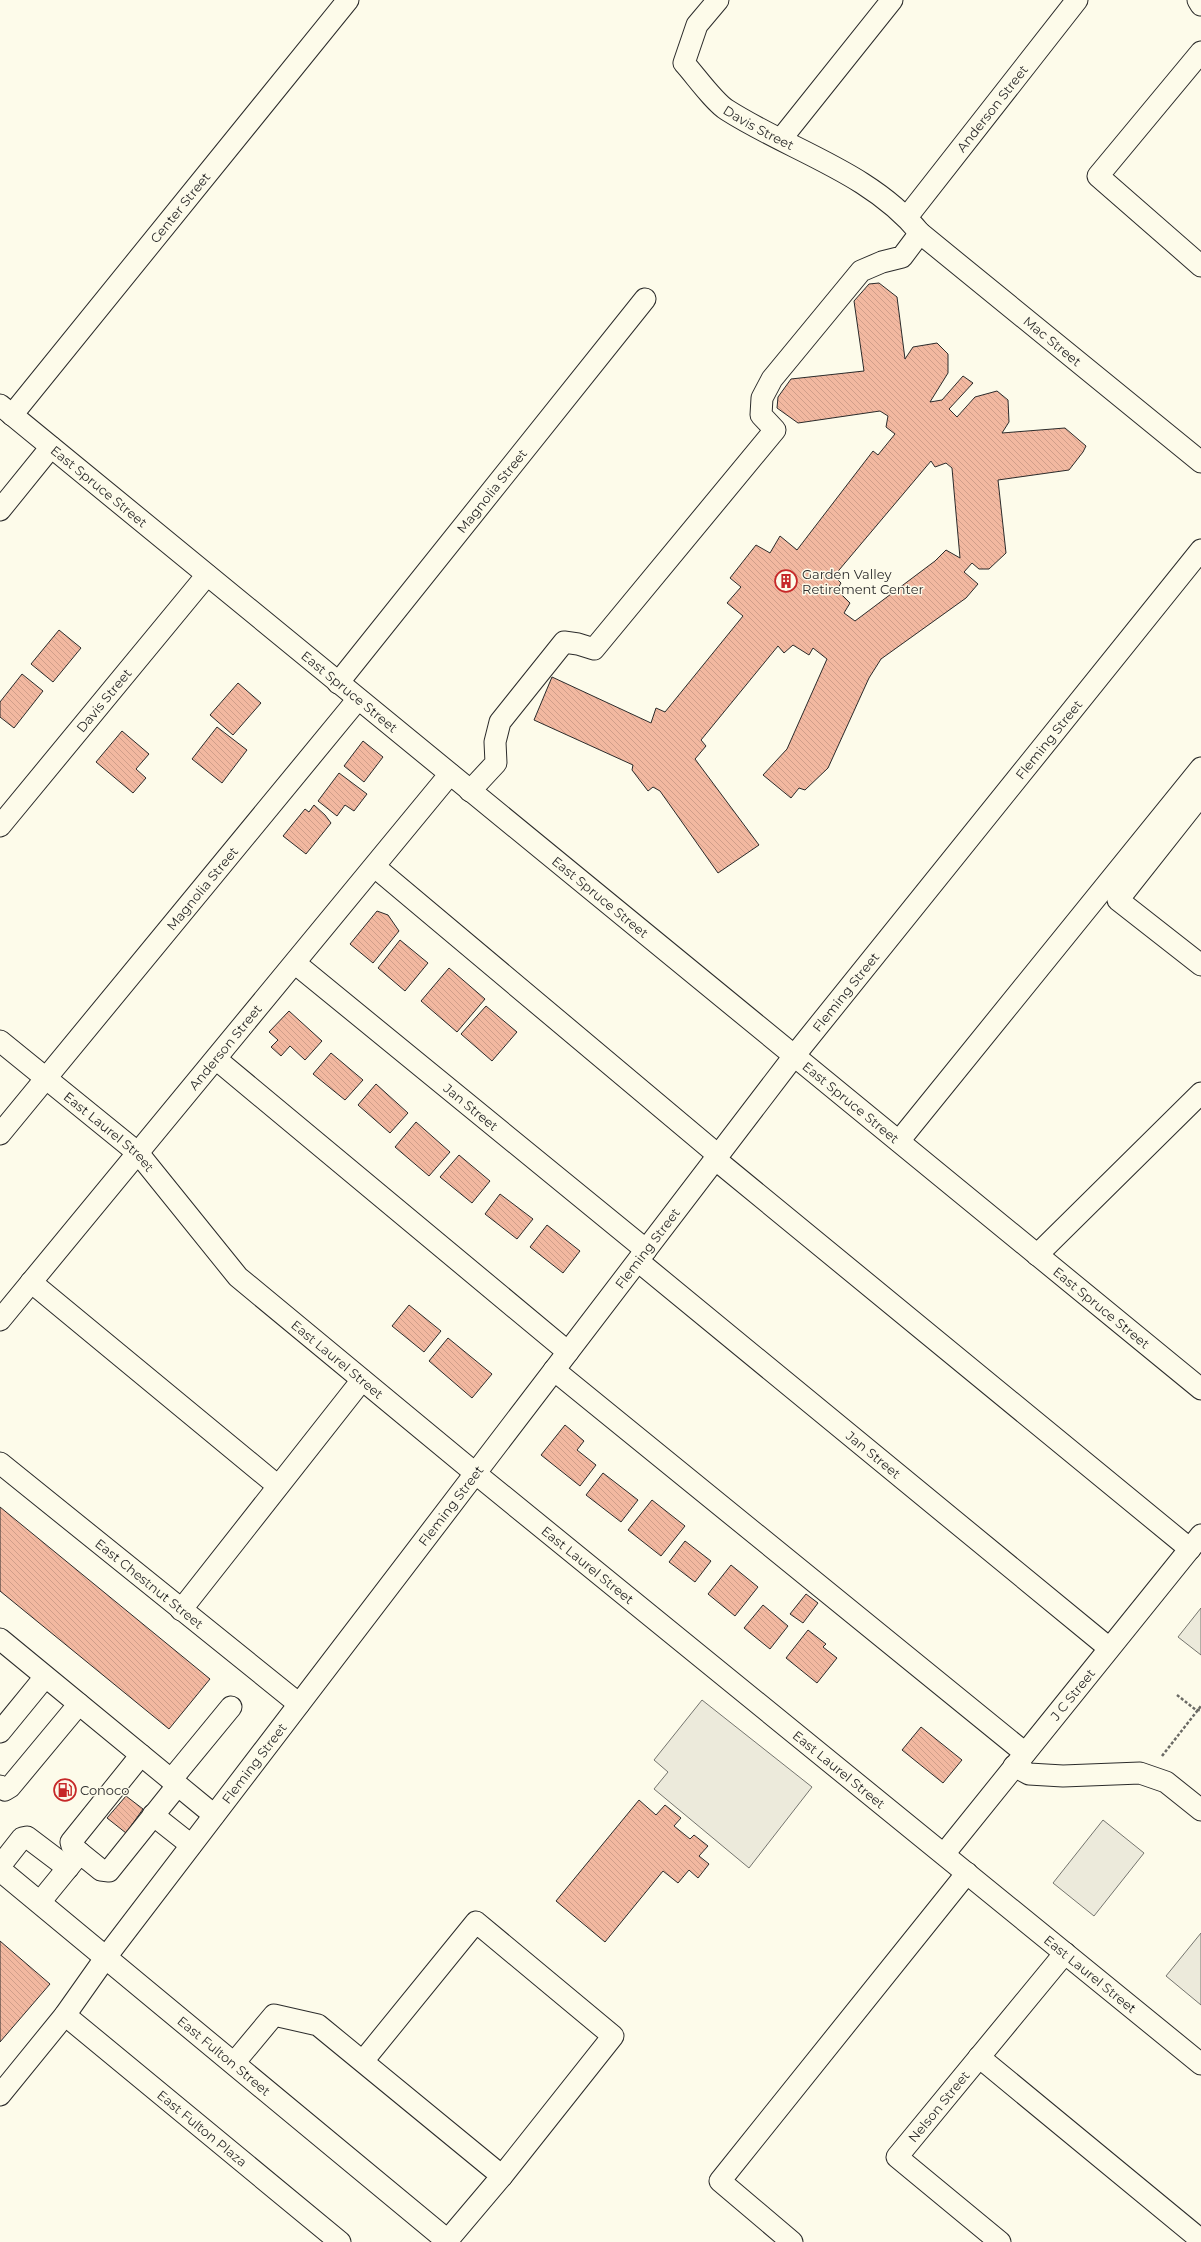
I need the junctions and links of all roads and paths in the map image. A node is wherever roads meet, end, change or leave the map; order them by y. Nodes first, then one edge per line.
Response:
1 (348, 0) edge
2 (718, 0) edge
3 (892, 0) edge
4 (1077, 0) edge
5 (1198, 0) edge
6 (1201, 5) edge
7 (1201, 52) edge
8 (781, 139) junction
9 (907, 217) junction
10 (920, 233) junction
11 (1201, 266) edge
12 (645, 299) dead end
13 (6, 410) edge
14 (51, 447) junction
15 (1201, 462) edge
16 (0, 510) edge
17 (1201, 550) edge
18 (207, 575) junction
19 (338, 683) junction
20 (358, 699) junction
21 (1201, 768) edge
22 (450, 774) junction
23 (470, 790) junction
24 (1201, 795) edge
25 (0, 826) edge
26 (375, 867) junction
27 (296, 964) junction
28 (1201, 965) edge
29 (0, 1041) edge
30 (794, 1056) junction
31 (216, 1059) junction
32 (46, 1078) junction
33 (1199, 1098) edge
34 (0, 1134) edge
35 (899, 1141) junction
36 (138, 1154) junction
37 (717, 1157) junction
38 (642, 1255) junction
39 (1037, 1255) junction
40 (31, 1282) junction
41 (0, 1320) edge
42 (568, 1352) junction
43 (554, 1370) junction
44 (362, 1380) junction
45 (1201, 1389) edge
46 (0, 1463) edge
47 (475, 1473) junction
48 (278, 1486) junction
49 (1195, 1542) edge
50 (181, 1610) junction
51 (0, 1639) edge
52 (1109, 1648) junction
53 (45, 1676) junction
54 (1177, 1695) dead end
55 (79, 1704) junction
56 (299, 1704) junction
57 (1201, 1706) edge
58 (231, 1707) dead end
59 (1200, 1710) edge
60 (0, 1732) edge
61 (141, 1755) junction
62 (1162, 1756) dead end
63 (1019, 1760) junction
64 (174, 1783) junction
65 (0, 1786) edge
66 (1201, 1810) edge
67 (154, 1815) junction
68 (214, 1816) junction
69 (191, 1845) junction
70 (944, 1854) junction
71 (74, 1860) junction
72 (0, 1866) edge
73 (0, 1870) edge
74 (967, 1873) junction
75 (40, 1902) junction
76 (1065, 1953) junction
77 (106, 1957) junction
78 (65, 2015) junction
79 (979, 2057) junction
80 (363, 2061) junction
81 (234, 2063) junction
82 (1201, 2064) edge
83 (0, 2095) edge
84 (502, 2176) junction
85 (1201, 2240) edge
86 (448, 2241) edge
87 (340, 2242) edge
88 (792, 2242) edge
89 (1000, 2242) edge

1 - 13 street, Center Street
2 - 8 street, Davis Street
3 - 8 street
4 - 9 street, Anderson Street
5 - 6 street
7 - 11 street
8 - 9 street, Davis Street
9 - 10 street, Mac Street
10 - 15 street, Mac Street
10 - 23 street
12 - 19 street, Magnolia Street
13 - 14 street, East Spruce Street
14 - 16 street
14 - 18 street, East Spruce Street
17 - 30 street, Fleming Street
18 - 19 street, East Spruce Street
18 - 25 street, Davis Street
19 - 20 street, East Spruce Street
20 - 22 street, East Spruce Street
20 - 32 street, Magnolia Street
21 - 35 street
22 - 23 street, East Spruce Street
22 - 26 street, Anderson Street
23 - 30 street, East Spruce Street
24 - 28 street
26 - 27 street, Anderson Street
26 - 37 street
27 - 31 street, Anderson Street
27 - 38 street, Jan Street
29 - 32 street, East Laurel Street
30 - 35 street, East Spruce Street
30 - 37 street, Fleming Street
31 - 36 street, Anderson Street
31 - 42 street
32 - 34 street, Magnolia Street
32 - 36 street, East Laurel Street
33 - 39 street
35 - 39 street, East Spruce Street
36 - 40 street, Anderson Street
36 - 44 street, East Laurel Street
37 - 38 street, Fleming Street
37 - 49 street
38 - 42 street, Fleming Street
38 - 52 street, Jan Street
39 - 45 street, East Spruce Street
40 - 41 street, Anderson Street
40 - 48 street
42 - 43 street, Fleming Street
43 - 47 street, Fleming Street
43 - 63 street
44 - 47 street, East Laurel Street
44 - 48 street
46 - 50 street, East Chestnut Street
47 - 56 street, Fleming Street
47 - 70 street, East Laurel Street
48 - 50 street
49 - 52 street, J C Street
50 - 56 street, East Chestnut Street
51 - 53 street
52 - 63 street, J C Street
53 - 55 street
53 - 60 street
54 - 59 path
55 - 61 street
55 - 65 street
56 - 68 street, Fleming Street
57 - 59 path
58 - 64 street
59 - 62 path
61 - 64 street
61 - 71 street
63 - 66 street
63 - 70 street, J C Street
64 - 67 street
64 - 68 street
67 - 69 street
67 - 71 street
68 - 69 street, Fleming Street
69 - 77 street, Fleming Street
70 - 74 street, East Laurel Street
71 - 72 street
71 - 75 street
73 - 75 main road, East Fulton Street
74 - 76 street, East Laurel Street
74 - 88 street
75 - 77 main road, East Fulton Street
76 - 79 street, Nelson Street
76 - 82 street, East Laurel Street
77 - 78 street, Fleming Street
77 - 81 main road, East Fulton Street
78 - 83 street, Fleming Street
78 - 87 street, East Fulton Plaza
79 - 85 street
79 - 89 street, Nelson Street
80 - 81 street
80 - 84 street
80 - 84 street
81 - 86 main road, East Fulton Street
84 - 86 street

